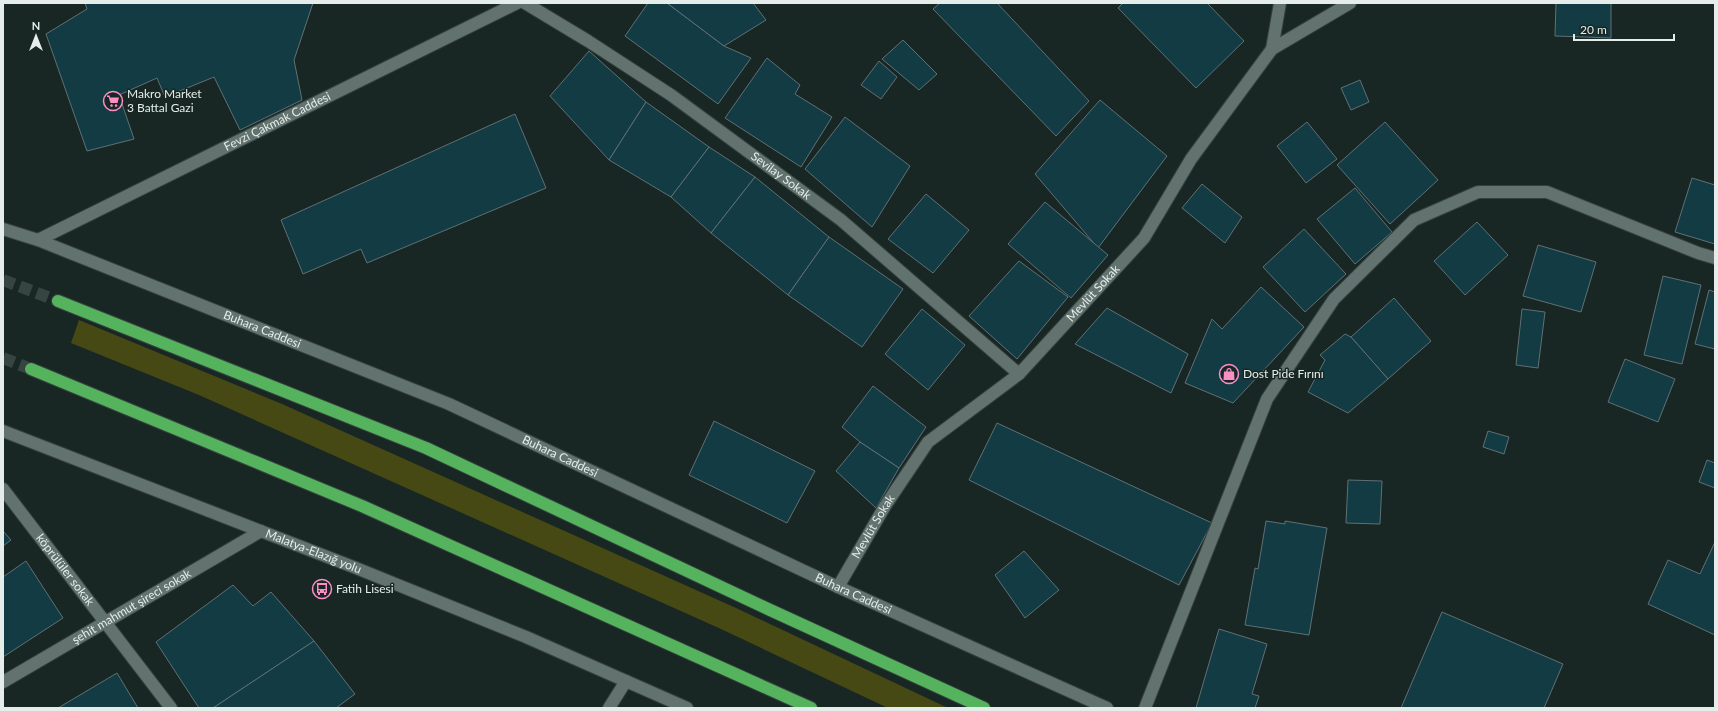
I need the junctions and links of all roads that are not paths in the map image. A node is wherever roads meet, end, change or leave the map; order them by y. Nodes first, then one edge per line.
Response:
1 (517, 3) edge
2 (524, 3) edge
3 (1280, 3) edge
4 (1350, 3) edge
5 (1272, 49) junction
6 (3, 229) edge
7 (38, 240) junction
8 (1715, 258) edge
9 (58, 301) tunnel mouth
10 (31, 369) tunnel mouth
11 (1019, 374) junction
12 (3, 431) edge
13 (3, 489) edge
14 (261, 531) junction
15 (838, 587) junction
16 (105, 622) junction
17 (626, 681) junction
18 (3, 682) edge
19 (171, 708) edge
20 (609, 708) edge
21 (686, 708) edge
22 (811, 708) edge
23 (984, 708) edge
24 (1107, 708) edge
25 (1144, 708) edge

1 - 7 street, Fevzi Çakmak Caddesi
2 - 11 street, Sevilay Sokak
3 - 5 street
4 - 5 street, Mevlüt Sokak
5 - 11 street, Mevlüt Sokak
6 - 7 street, Buhara Caddesi
7 - 15 street, Buhara Caddesi
8 - 25 street
9 - 23 highway
10 - 22 highway
11 - 15 street, Mevlüt Sokak
12 - 14 street, Malatya-Elazığ yolu
13 - 16 street, köprülüler sokak
14 - 16 street, şehit mahmut şireci sokak
14 - 17 street, Malatya-Elazığ yolu
15 - 24 street, Buhara Caddesi
16 - 18 street, şehit mahmut şireci sokak
16 - 19 street, köprülüler sokak
17 - 20 street
17 - 21 street, Malatya-Elazığ yolu

